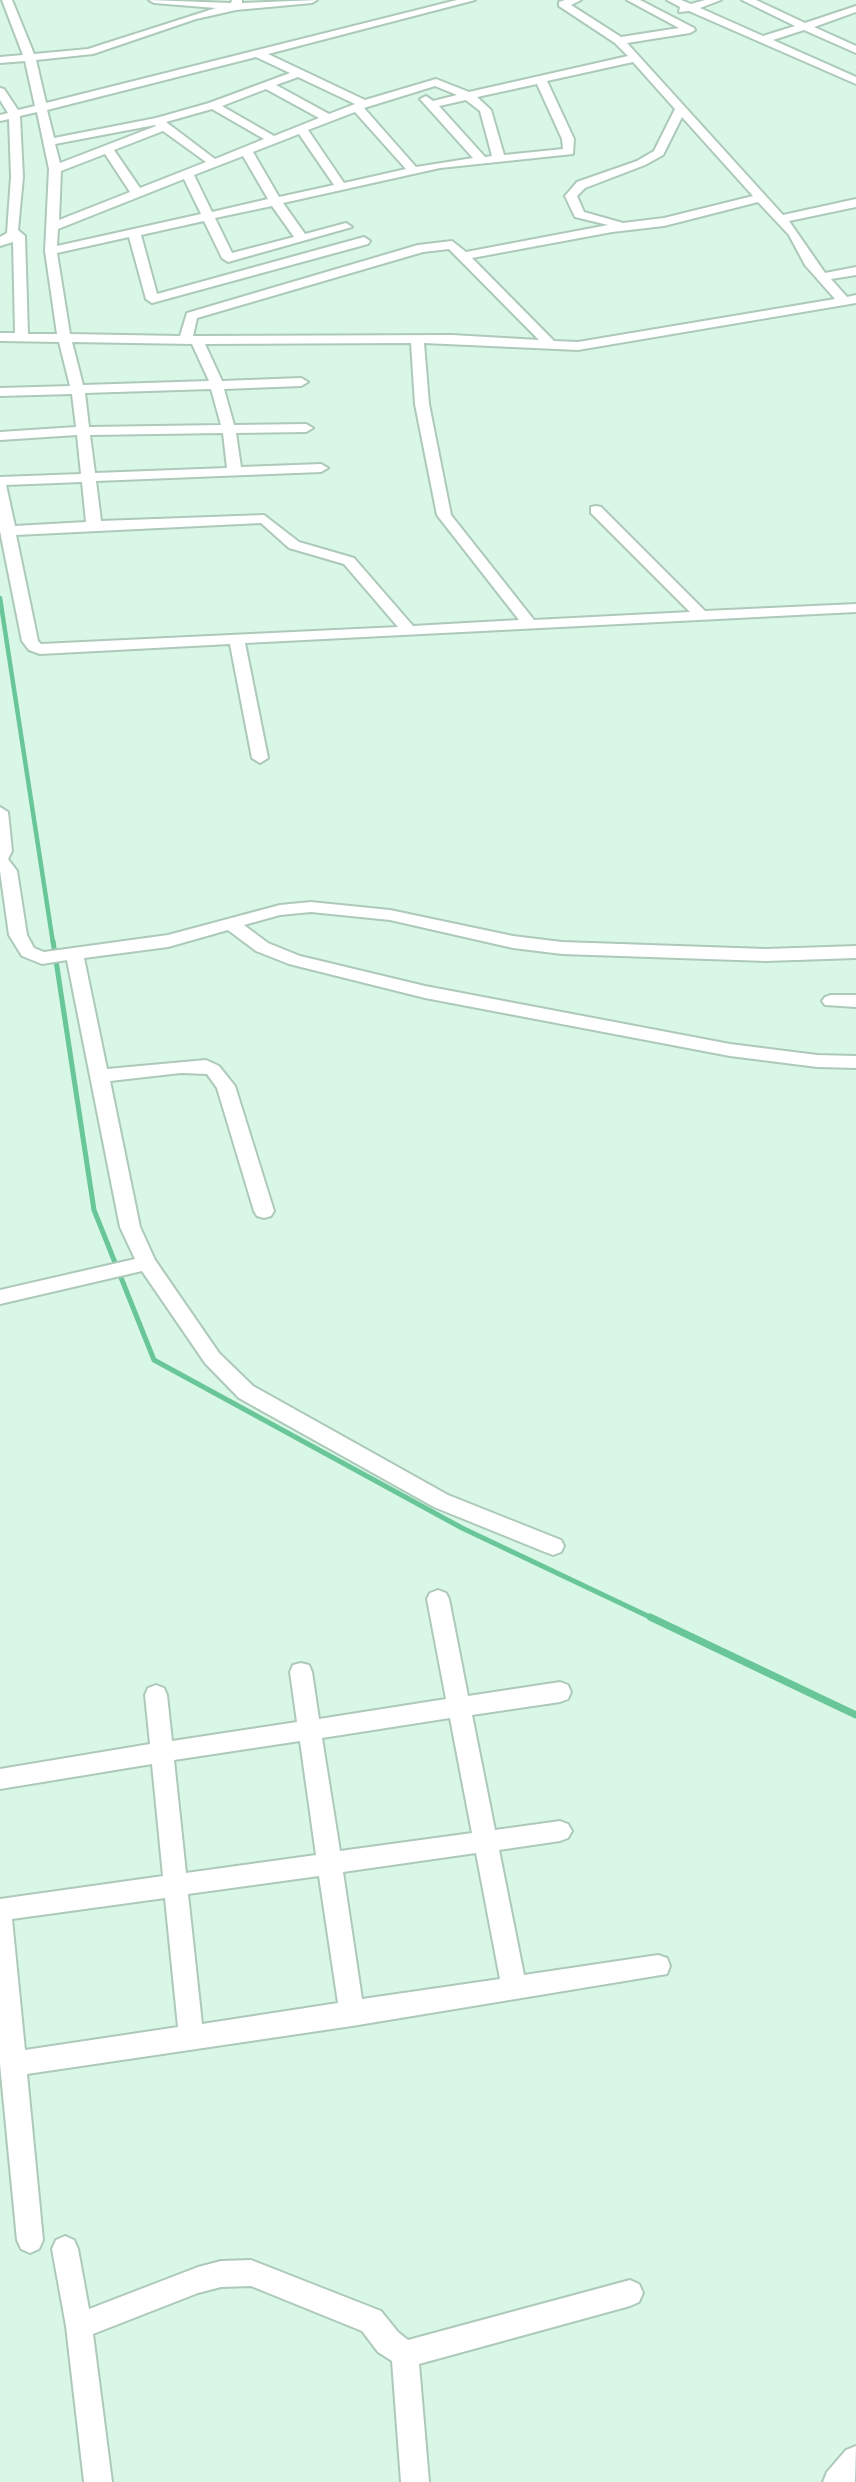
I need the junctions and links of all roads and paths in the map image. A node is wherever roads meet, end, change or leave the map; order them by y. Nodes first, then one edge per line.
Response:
1 (7, 0) edge
2 (154, 0) edge
3 (312, 0) edge
4 (470, 0) edge
5 (576, 0) edge
6 (632, 0) edge
7 (672, 0) edge
8 (716, 0) edge
9 (747, 0) edge
10 (839, 0) edge
11 (237, 3) edge
12 (688, 8) junction
13 (856, 8) edge
14 (666, 16) junction
15 (804, 26) junction
16 (763, 40) junction
17 (618, 41) junction
18 (856, 50) edge
19 (257, 53) junction
20 (30, 58) junction
21 (635, 58) junction
22 (0, 60) edge
23 (299, 73) junction
24 (540, 79) junction
25 (856, 81) edge
26 (267, 85) junction
27 (412, 89) junction
28 (0, 91) edge
29 (470, 97) junction
30 (433, 104) junction
31 (213, 105) junction
32 (361, 105) junction
33 (41, 106) junction
34 (681, 108) junction
35 (14, 113) junction
36 (0, 117) edge
37 (328, 118) junction
38 (161, 124) junction
39 (302, 129) junction
40 (273, 140) junction
41 (49, 142) junction
42 (108, 150) junction
43 (246, 150) junction
44 (499, 159) junction
45 (482, 161) junction
46 (214, 163) junction
47 (55, 169) junction
48 (414, 171) junction
49 (188, 175) junction
50 (341, 187) junction
51 (137, 194) junction
52 (762, 197) junction
53 (275, 201) junction
54 (856, 204) edge
55 (834, 208) junction
56 (207, 218) junction
57 (781, 219) junction
58 (856, 220) edge
59 (636, 225) junction
60 (54, 226) junction
61 (346, 227) dead end
62 (134, 232) junction
63 (19, 236) junction
64 (0, 239) edge
65 (302, 239) junction
66 (364, 241) dead end
67 (51, 251) junction
68 (464, 256) junction
69 (856, 271) edge
70 (822, 277) junction
71 (852, 300) edge
72 (0, 337) edge
73 (22, 337) junction
74 (64, 338) junction
75 (417, 339) junction
76 (191, 340) junction
77 (550, 344) junction
78 (301, 382) dead end
79 (216, 383) junction
80 (78, 390) junction
81 (0, 392) edge
82 (306, 428) dead end
83 (229, 430) junction
84 (82, 431) junction
85 (0, 436) edge
86 (321, 468) dead end
87 (235, 472) junction
88 (90, 477) junction
89 (0, 481) edge
90 (0, 487) edge
91 (596, 510) dead end
92 (94, 526) junction
93 (7, 531) junction
94 (856, 608) edge
95 (702, 616) junction
96 (530, 625) junction
97 (410, 631) junction
98 (237, 640) junction
99 (260, 758) dead end
100 (0, 812) edge
101 (0, 859) edge
102 (230, 923) junction
103 (856, 952) edge
104 (62, 956) junction
105 (831, 1001) dead end
106 (856, 1001) edge
107 (856, 1062) edge
108 (99, 1076) junction
109 (264, 1210) dead end
110 (147, 1263) junction
111 (0, 1297) edge
112 (553, 1546) dead end
113 (438, 1600) dead end
114 (301, 1671) dead end
115 (560, 1692) dead end
116 (156, 1695) dead end
117 (459, 1707) junction
118 (310, 1730) junction
119 (162, 1752) junction
120 (0, 1779) edge
121 (560, 1831) dead end
122 (486, 1842) junction
123 (329, 1863) junction
124 (175, 1885) junction
125 (0, 1910) edge
126 (0, 1918) edge
127 (658, 1966) dead end
128 (514, 1987) junction
129 (352, 2014) junction
130 (191, 2038) junction
131 (10, 2081) edge
132 (30, 2240) dead end
133 (65, 2249) dead end
134 (630, 2293) dead end
135 (79, 2326) junction
136 (405, 2354) junction
137 (856, 2460) edge
138 (98, 2482) edge
139 (415, 2482) edge
140 (837, 2482) edge

1 - 20 street
2 - 11 street
3 - 11 street
4 - 19 street
5 - 17 street
6 - 14 street
7 - 12 street
8 - 12 street
9 - 15 street
10 - 13 street
11 - 20 street
12 - 14 street
12 - 16 street
13 - 15 street
14 - 17 street
15 - 16 street
15 - 18 street
16 - 25 street
17 - 21 street
19 - 23 street
19 - 33 street
20 - 22 street
20 - 33 street
21 - 24 street
21 - 34 street
23 - 26 street
23 - 32 street
24 - 29 street
24 - 44 street
26 - 31 street
26 - 37 street
27 - 29 street
27 - 30 street
27 - 32 street
28 - 35 street
29 - 30 street
29 - 44 street
30 - 45 street
31 - 38 street
31 - 40 street
32 - 37 street
32 - 48 street
33 - 35 street
33 - 41 street
34 - 52 street
34 - 59 street
35 - 36 street
35 - 63 street
37 - 39 street
38 - 41 street
38 - 42 street
38 - 46 street
39 - 40 street
39 - 50 street
40 - 43 street
41 - 47 street
42 - 47 street
42 - 51 street
43 - 46 street
43 - 53 street
44 - 45 street
45 - 48 street
46 - 49 street
47 - 60 street
48 - 50 street
49 - 51 street
49 - 56 street
50 - 53 street
51 - 60 street
52 - 57 street
52 - 59 street
53 - 56 street
53 - 65 street
54 - 55 street
55 - 57 street
55 - 58 street
56 - 62 street
56 - 65 street
57 - 70 street
59 - 68 street
60 - 67 street
61 - 65 street
62 - 66 street
62 - 67 street
63 - 64 street
63 - 73 street
67 - 74 street
68 - 76 street
68 - 77 street
69 - 70 street
70 - 71 street
71 - 77 street
72 - 73 street
73 - 74 street
74 - 76 street
74 - 80 street
75 - 76 street
75 - 77 street
75 - 96 street
76 - 79 street
78 - 79 street
79 - 80 street
79 - 83 street
80 - 81 street
80 - 84 street
82 - 83 street
83 - 84 street
83 - 87 street
84 - 85 street
84 - 88 street
86 - 87 street
87 - 88 street
88 - 89 street
88 - 92 street
90 - 93 street
91 - 95 street
92 - 93 street
92 - 97 street
93 - 98 street
94 - 95 street
95 - 96 street
96 - 97 street
97 - 98 street
98 - 99 street
100 - 101 street
101 - 104 street
102 - 103 street
102 - 104 street
102 - 107 street
104 - 108 street
105 - 106 street
108 - 109 street
108 - 110 street
110 - 111 street
110 - 112 street
113 - 117 street
114 - 118 street
115 - 117 street
116 - 119 street
117 - 118 street
117 - 122 street
118 - 119 street
118 - 123 street
119 - 120 street
119 - 124 street
121 - 122 street
122 - 123 street
122 - 128 street
123 - 124 street
123 - 129 street
124 - 125 street
124 - 130 street
126 - 131 street
127 - 128 street
128 - 129 street
129 - 130 street
130 - 131 street
131 - 132 street
133 - 135 street
134 - 136 street
135 - 136 street
135 - 138 street
136 - 139 street
137 - 140 street

